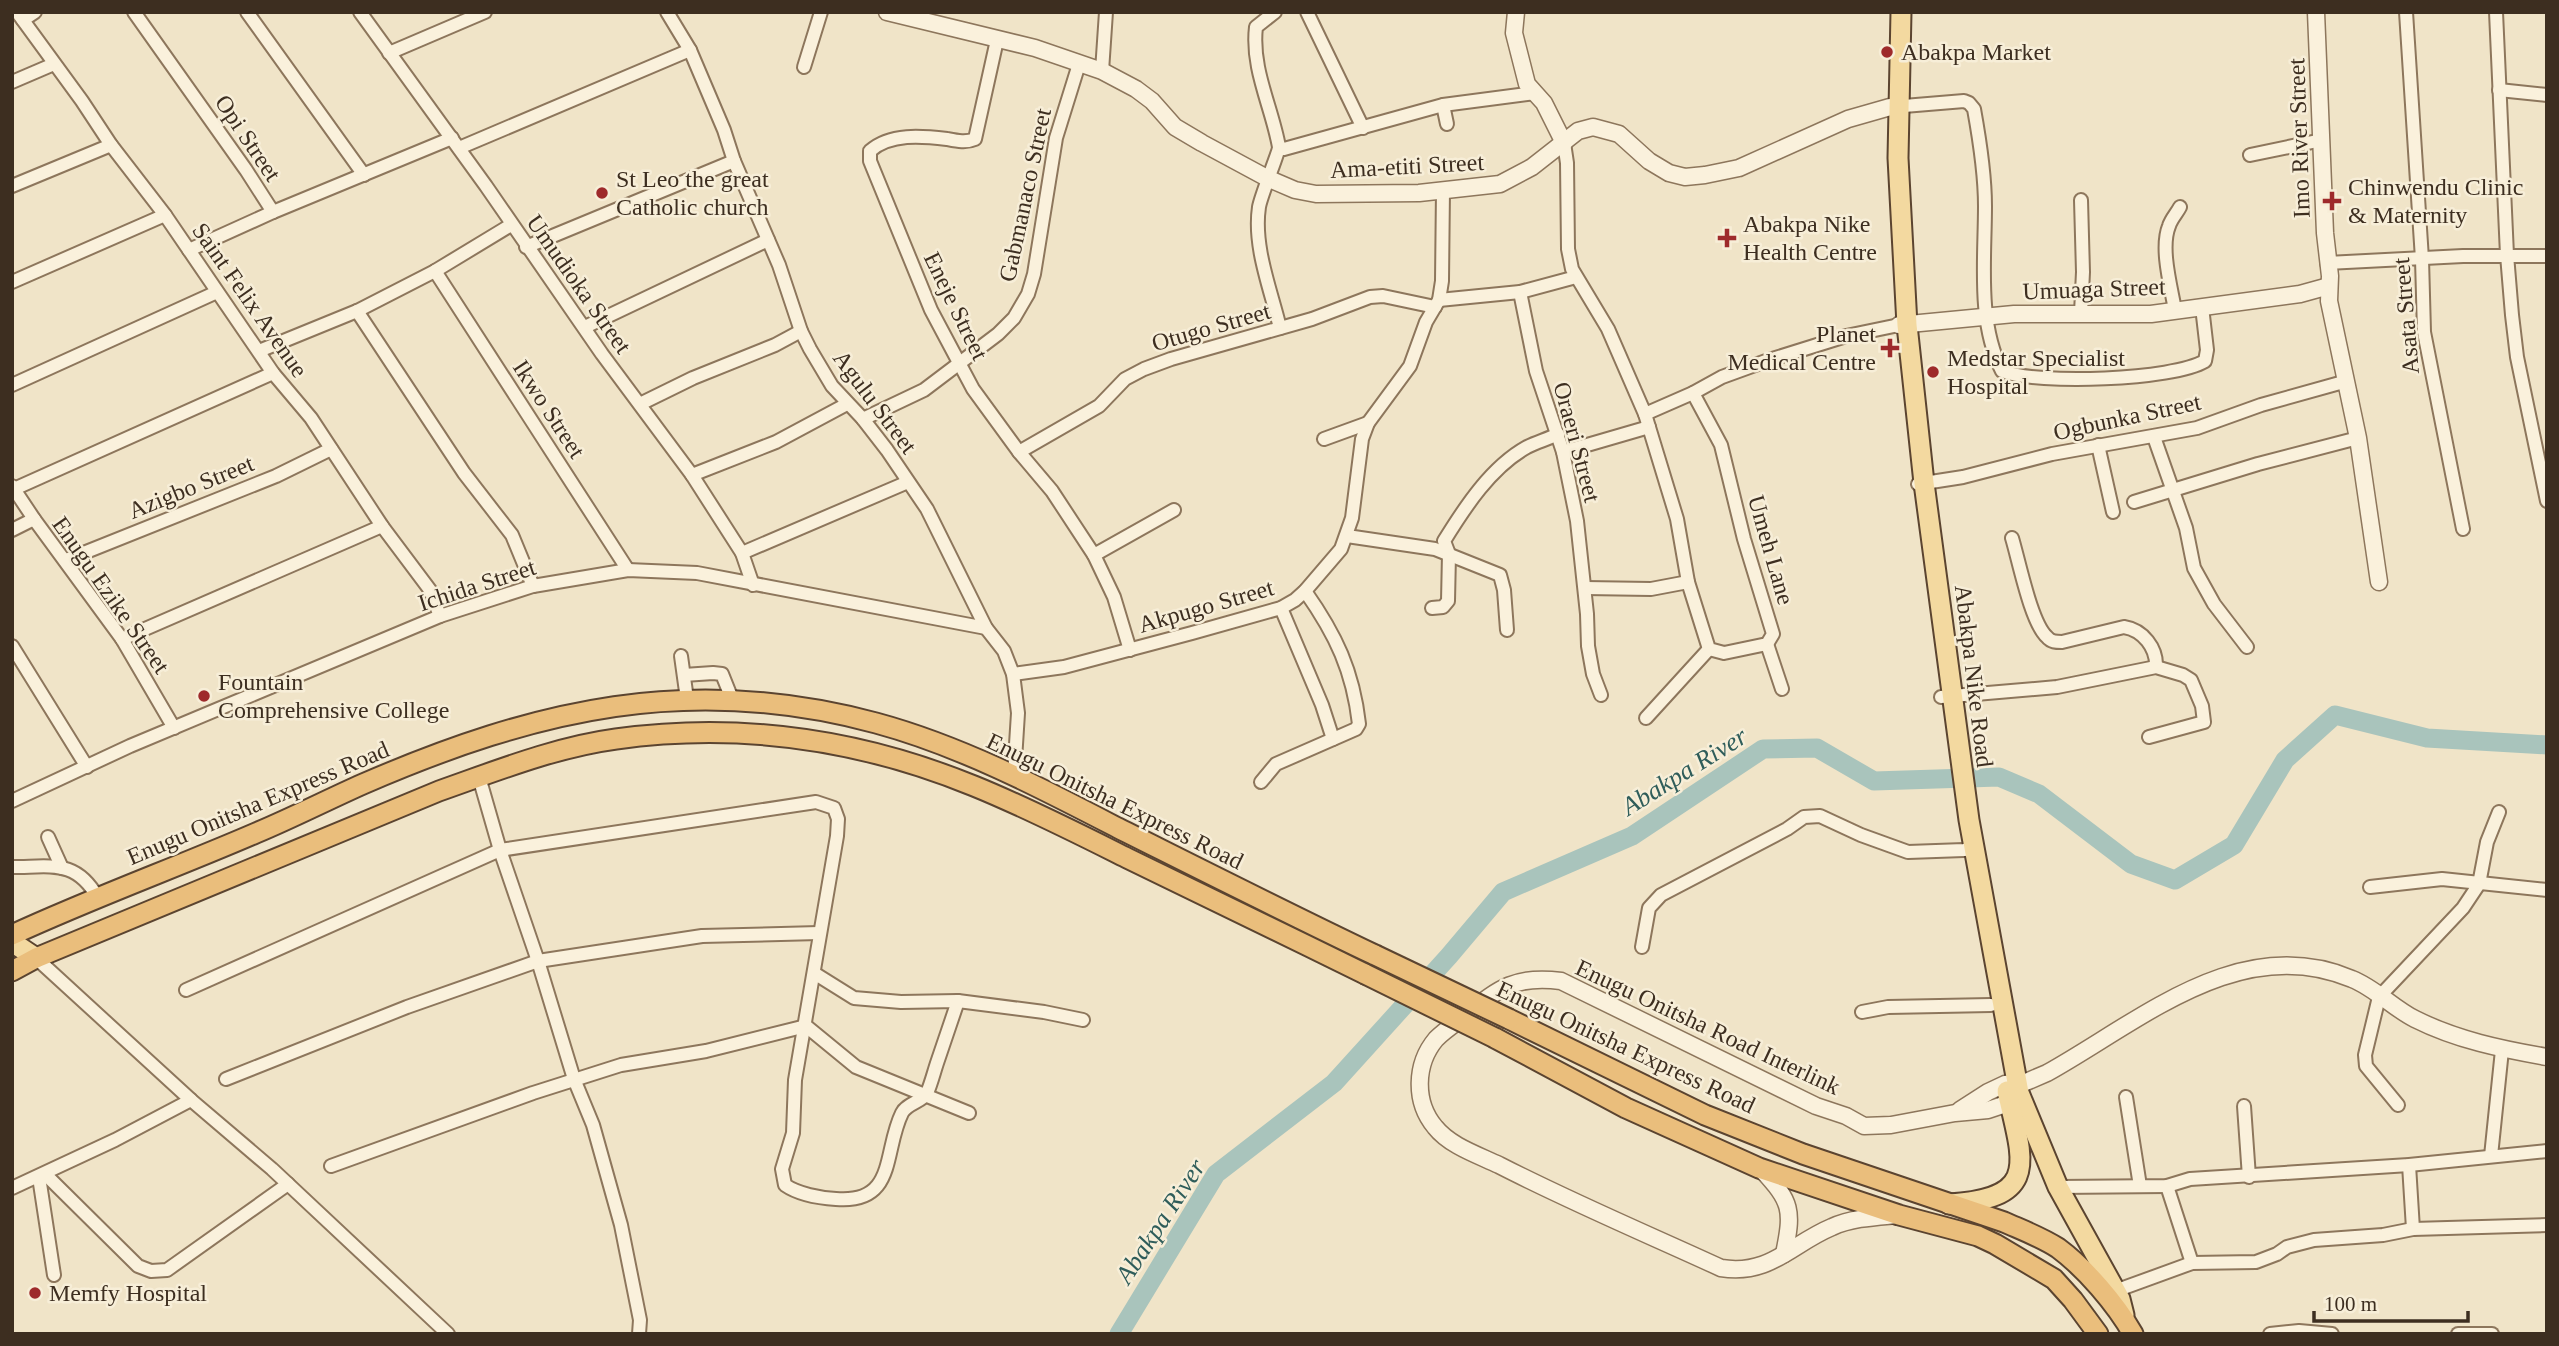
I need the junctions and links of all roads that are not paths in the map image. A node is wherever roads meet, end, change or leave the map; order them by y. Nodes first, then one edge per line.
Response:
1 (35, 12) edge
2 (134, 12) edge
3 (247, 12) edge
4 (360, 12) edge
5 (485, 12) edge
6 (667, 12) edge
7 (821, 12) edge
8 (887, 12) edge
9 (1107, 12) edge
10 (1275, 12) edge
11 (1307, 12) edge
12 (1516, 12) edge
13 (1894, 12) edge
14 (1901, 12) edge
15 (2316, 12) edge
16 (2406, 12) edge
17 (2496, 12) edge
18 (20, 16) edge
19 (933, 18) edge
20 (997, 40) junction
21 (690, 50) junction
22 (389, 53) junction
23 (54, 64) junction
24 (1079, 64) junction
25 (804, 67) dead end
26 (1102, 71) junction
27 (12, 82) edge
28 (2499, 90) junction
29 (1535, 93) junction
30 (2547, 95) edge
31 (1443, 105) junction
32 (1895, 107) junction
33 (1447, 124) dead end
34 (1363, 128) junction
35 (2322, 140) junction
36 (455, 143) junction
37 (1564, 143) junction
38 (111, 145) junction
39 (1279, 148) junction
40 (2250, 155) dead end
41 (734, 161) junction
42 (364, 175) junction
43 (1266, 178) junction
44 (12, 186) edge
45 (1443, 190) junction
46 (2081, 201) dead end
47 (2180, 207) dead end
48 (273, 212) junction
49 (165, 215) junction
50 (511, 225) junction
51 (768, 240) junction
52 (526, 247) junction
53 (189, 250) junction
54 (2507, 255) junction
55 (2547, 256) edge
56 (2422, 259) junction
57 (2328, 263) junction
58 (435, 271) junction
59 (1576, 277) junction
60 (12, 282) edge
61 (2329, 286) junction
62 (217, 292) junction
63 (1520, 292) junction
64 (1437, 303) junction
65 (2202, 307) junction
66 (2175, 310) junction
67 (357, 311) junction
68 (2081, 313) junction
69 (1986, 316) junction
70 (1903, 325) junction
71 (585, 327) junction
72 (1280, 328) junction
73 (801, 331) junction
74 (260, 351) junction
75 (959, 362) junction
76 (273, 373) junction
77 (2347, 382) junction
78 (12, 385) edge
79 (1693, 393) junction
80 (640, 404) junction
81 (847, 404) junction
82 (1645, 414) junction
83 (863, 419) junction
84 (1367, 423) junction
85 (1649, 427) junction
86 (1558, 435) junction
87 (2154, 437) junction
88 (2358, 438) junction
89 (1324, 439) dead end
90 (2098, 445) junction
91 (331, 449) junction
92 (1019, 452) junction
93 (1563, 452) junction
94 (692, 475) junction
95 (908, 482) junction
96 (1919, 484) junction
97 (13, 488) edge
98 (2174, 490) junction
99 (2547, 501) edge
100 (2134, 502) dead end
101 (1174, 510) dead end
102 (2113, 512) dead end
103 (34, 519) junction
104 (382, 526) junction
105 (2463, 529) dead end
106 (12, 530) edge
107 (1347, 536) junction
108 (2012, 538) dead end
109 (1448, 551) junction
110 (742, 553) junction
111 (1094, 555) junction
112 (66, 560) junction
113 (628, 570) junction
114 (1688, 582) junction
115 (2379, 582) dead end
116 (753, 585) junction
117 (533, 586) junction
118 (1585, 588) junction
119 (1306, 591) junction
120 (1281, 608) junction
121 (1432, 608) dead end
122 (440, 616) junction
123 (986, 628) junction
124 (1507, 630) dead end
125 (122, 639) junction
126 (1767, 644) junction
127 (12, 646) edge
128 (2247, 647) dead end
129 (1709, 649) junction
130 (1130, 650) junction
131 (681, 656) dead end
132 (2156, 667) junction
133 (1013, 674) junction
134 (684, 675) junction
135 (1782, 689) dead end
136 (1601, 695) dead end
137 (1946, 696) junction
138 (687, 699) junction
139 (732, 699) junction
140 (1646, 718) dead end
141 (174, 728) junction
142 (2148, 737) dead end
143 (1333, 739) junction
144 (87, 766) junction
145 (1014, 776) junction
146 (479, 777) junction
147 (1261, 782) dead end
148 (12, 801) edge
149 (2499, 812) dead end
150 (48, 837) dead end
151 (1969, 849) junction
152 (500, 850) junction
153 (12, 867) edge
154 (62, 868) junction
155 (2479, 884) junction
156 (2370, 887) dead end
157 (2547, 890) edge
158 (98, 898) junction
159 (34, 925) junction
160 (12, 929) edge
161 (819, 933) junction
162 (12, 934) edge
163 (12, 942) edge
164 (1642, 947) dead end
165 (37, 958) junction
166 (538, 961) junction
167 (12, 971) edge
168 (814, 973) junction
169 (186, 990) dead end
170 (2379, 997) junction
171 (958, 1001) junction
172 (1991, 1005) junction
173 (1862, 1012) dead end
174 (1083, 1020) dead end
175 (806, 1026) junction
176 (2501, 1050) junction
177 (2547, 1057) edge
178 (226, 1079) dead end
179 (574, 1079) junction
180 (2015, 1093) junction
181 (926, 1096) junction
182 (2126, 1097) dead end
183 (191, 1100) junction
184 (2398, 1105) dead end
185 (2244, 1106) dead end
186 (969, 1113) dead end
187 (2547, 1151) edge
188 (2491, 1156) junction
189 (2409, 1165) junction
190 (331, 1166) dead end
191 (1759, 1168) junction
192 (42, 1175) junction
193 (2249, 1177) junction
194 (288, 1184) junction
195 (2140, 1186) junction
196 (2167, 1186) junction
197 (2058, 1187) junction
198 (12, 1188) edge
199 (1948, 1204) junction
200 (1899, 1215) junction
201 (2547, 1225) edge
202 (2413, 1229) junction
203 (1784, 1254) junction
204 (2192, 1263) junction
205 (54, 1275) dead end
206 (2115, 1291) junction
207 (2129, 1327) edge
208 (448, 1334) edge
209 (639, 1334) edge
210 (2098, 1334) edge
211 (2270, 1334) edge
212 (2332, 1334) edge
213 (2458, 1334) edge
214 (2492, 1334) edge

1 - 18 street
2 - 48 street, Opi Street
3 - 42 street
4 - 22 street, Umudioka Street
5 - 22 street
6 - 21 street, Agulu Street
7 - 25 street
8 - 19 street, Ama-etiti Street
9 - 26 street
10 - 39 street
11 - 34 street
12 - 29 street
13 - 32 main road, Abakpa Nike Road
14 - 32 main road, Abakpa Nike Road
15 - 35 street, Imo River Street
16 - 56 street, Asata Street
17 - 28 street
18 - 23 street, Saint Felix Avenue
19 - 20 street, Ama-etiti Street
20 - 24 street, Ama-etiti Street
20 - 75 street, Eneje Street
21 - 36 street
21 - 41 street, Agulu Street
22 - 36 street, Umudioka Street
23 - 27 street
23 - 38 street, Saint Felix Avenue
24 - 26 street, Ama-etiti Street
24 - 75 street, Gabmanaco Street
26 - 43 street, Ama-etiti Street
28 - 30 street
28 - 54 street
29 - 31 street
29 - 37 street
31 - 33 street
31 - 34 street
32 - 37 street, Ama-etiti Street
32 - 69 street
32 - 70 main road, Abakpa Nike Road
34 - 39 street
35 - 40 street
35 - 57 street, Imo River Street
36 - 42 street
36 - 50 street, Umudioka Street
37 - 45 street, Ama-etiti Street
37 - 59 street
38 - 44 street
38 - 49 street, Saint Felix Avenue
39 - 43 street
41 - 51 street, Agulu Street
41 - 52 street
42 - 48 street
43 - 45 street, Ama-etiti Street
43 - 72 street
45 - 64 street, Akpugo Street
46 - 68 street
47 - 66 street
48 - 53 street, Opi Street
49 - 53 street, Saint Felix Avenue
49 - 60 street
50 - 52 street, Umudioka Street
50 - 58 street
51 - 71 street
51 - 73 street, Agulu Street
52 - 71 street, Umudioka Street
53 - 62 street, Saint Felix Avenue
54 - 55 street
54 - 56 street
54 - 99 street
56 - 57 street
56 - 105 street, Asata Street
57 - 61 street, Imo River Street
58 - 67 street
58 - 113 street, Ikwo Street
59 - 63 street, Otugo Street
59 - 82 street
61 - 65 street, Umuaga Street
61 - 77 street, Imo River Street
62 - 74 street, Saint Felix Avenue
62 - 78 street
63 - 64 street, Otugo Street
63 - 86 street, Oraeri Street
64 - 72 street, Otugo Street
64 - 84 street, Akpugo Street
65 - 66 street, Umuaga Street
65 - 69 street, Umuaga Street
66 - 68 street, Umuaga Street
67 - 74 street
67 - 117 street
68 - 69 street, Umuaga Street
69 - 70 street, Umuaga Street
70 - 79 street
70 - 96 main road, Abakpa Nike Road
71 - 80 street, Umudioka Street
72 - 92 street, Otugo Street
73 - 80 street
73 - 81 street, Agulu Street
74 - 76 street, Saint Felix Avenue
75 - 83 street, Gabmanaco Street
75 - 92 street, Eneje Street
76 - 91 street, Saint Felix Avenue
76 - 97 street
77 - 87 street, Ogbunka Street
77 - 88 street, Imo River Street
79 - 82 street
79 - 126 street, Umeh Lane
80 - 94 street, Umudioka Street
81 - 83 street, Agulu Street
81 - 94 street
82 - 85 street
83 - 95 street, Agulu Street
84 - 89 street
84 - 107 street, Akpugo Street
85 - 93 street
85 - 114 street
86 - 93 street, Oraeri Street
86 - 109 street
87 - 90 street, Ogbunka Street
87 - 98 street
88 - 98 street
88 - 115 street, Imo River Street
90 - 96 street, Ogbunka Street
90 - 102 street
91 - 104 street, Saint Felix Avenue
91 - 112 street, Azigbo Street
92 - 111 street, Eneje Street
93 - 118 street, Oraeri Street
94 - 110 street, Umudioka Street
95 - 110 street
95 - 123 street, Agulu Street
96 - 137 main road, Abakpa Nike Road
97 - 103 street, Enugu Ezike Street
98 - 100 street
98 - 128 street
101 - 111 street
103 - 106 street
103 - 112 street, Enugu Ezike Street
104 - 122 street, Saint Felix Avenue
104 - 125 street
107 - 109 street
107 - 119 street, Akpugo Street
108 - 132 street
109 - 121 street
109 - 124 street
110 - 116 street, Umudioka Street
111 - 130 street, Eneje Street
112 - 125 street, Enugu Ezike Street
113 - 116 street, Ichida Street
113 - 117 street, Ichida Street
114 - 118 street
114 - 129 street
116 - 123 street, Ichida Street
117 - 122 street, Ichida Street
118 - 136 street, Oraeri Street
119 - 120 street, Akpugo Street
119 - 143 street
120 - 130 street, Akpugo Street
120 - 143 street
122 - 141 street, Ichida Street
123 - 133 street, Agulu Street
125 - 141 street, Enugu Ezike Street
126 - 129 street, Umeh Lane
126 - 135 street
127 - 144 street
129 - 140 street
130 - 133 street, Akpugo Street
131 - 134 street
132 - 137 street
132 - 142 street
133 - 145 street, Agulu Street
134 - 138 street
134 - 139 street
137 - 151 main road, Abakpa Nike Road
138 - 139 highway, Enugu Onitsha Express Road
138 - 158 highway, Enugu Onitsha Express Road
139 - 145 highway, Enugu Onitsha Express Road
141 - 144 street, Ichida Street
143 - 147 street
144 - 148 street, Ichida Street
145 - 199 highway, Enugu Onitsha Express Road, bridge
146 - 152 street
146 - 165 highway, Enugu Onitsha Express Road
146 - 191 highway, Enugu Onitsha Express Road, bridge
149 - 155 street
150 - 154 street
151 - 164 street
151 - 172 main road, Abakpa Nike Road
151 - 180 main road, Abakpa Nike Road
152 - 161 street
152 - 166 street
152 - 169 street
153 - 154 street
154 - 158 street
155 - 156 street
155 - 157 street
155 - 170 street
158 - 159 highway, Enugu Onitsha Express Road
159 - 160 highway
159 - 162 highway, Enugu Onitsha Express Road
161 - 166 street
161 - 168 street
163 - 165 main road
165 - 167 highway, Enugu Onitsha Express Road
165 - 183 street
166 - 178 street
166 - 179 street
168 - 171 street
168 - 175 street
170 - 176 street, Enugu Onitsha Road Interlink
170 - 180 street, Enugu Onitsha Road Interlink
170 - 184 street
171 - 174 street
171 - 181 street
172 - 173 street
172 - 180 main road, Abakpa Nike Road
175 - 179 street
175 - 181 street
175 - 181 street
176 - 177 street, Enugu Onitsha Road Interlink
176 - 188 street
179 - 190 street
179 - 209 street
180 - 197 main road, Abakpa Nike Road
180 - 199 main road
180 - 203 street, Enugu Onitsha Road Interlink
181 - 186 street
182 - 195 street
183 - 192 street
183 - 194 street
185 - 193 street
187 - 188 street
188 - 189 street
189 - 193 street
189 - 202 street
191 - 200 highway, Enugu Onitsha Express Road
191 - 203 street
192 - 194 street
192 - 198 street
192 - 205 street
193 - 196 street
194 - 208 street
195 - 196 street
195 - 197 street
196 - 204 street
197 - 206 main road, Abakpa Nike Road
199 - 207 highway, Enugu Onitsha Express Road
200 - 203 street, Enugu Onitsha Road Interlink
200 - 210 highway, Enugu Onitsha Express Road
201 - 202 street
202 - 204 street
204 - 206 street
206 - 207 main road, Abakpa Nike Road
211 - 212 street
213 - 214 street

